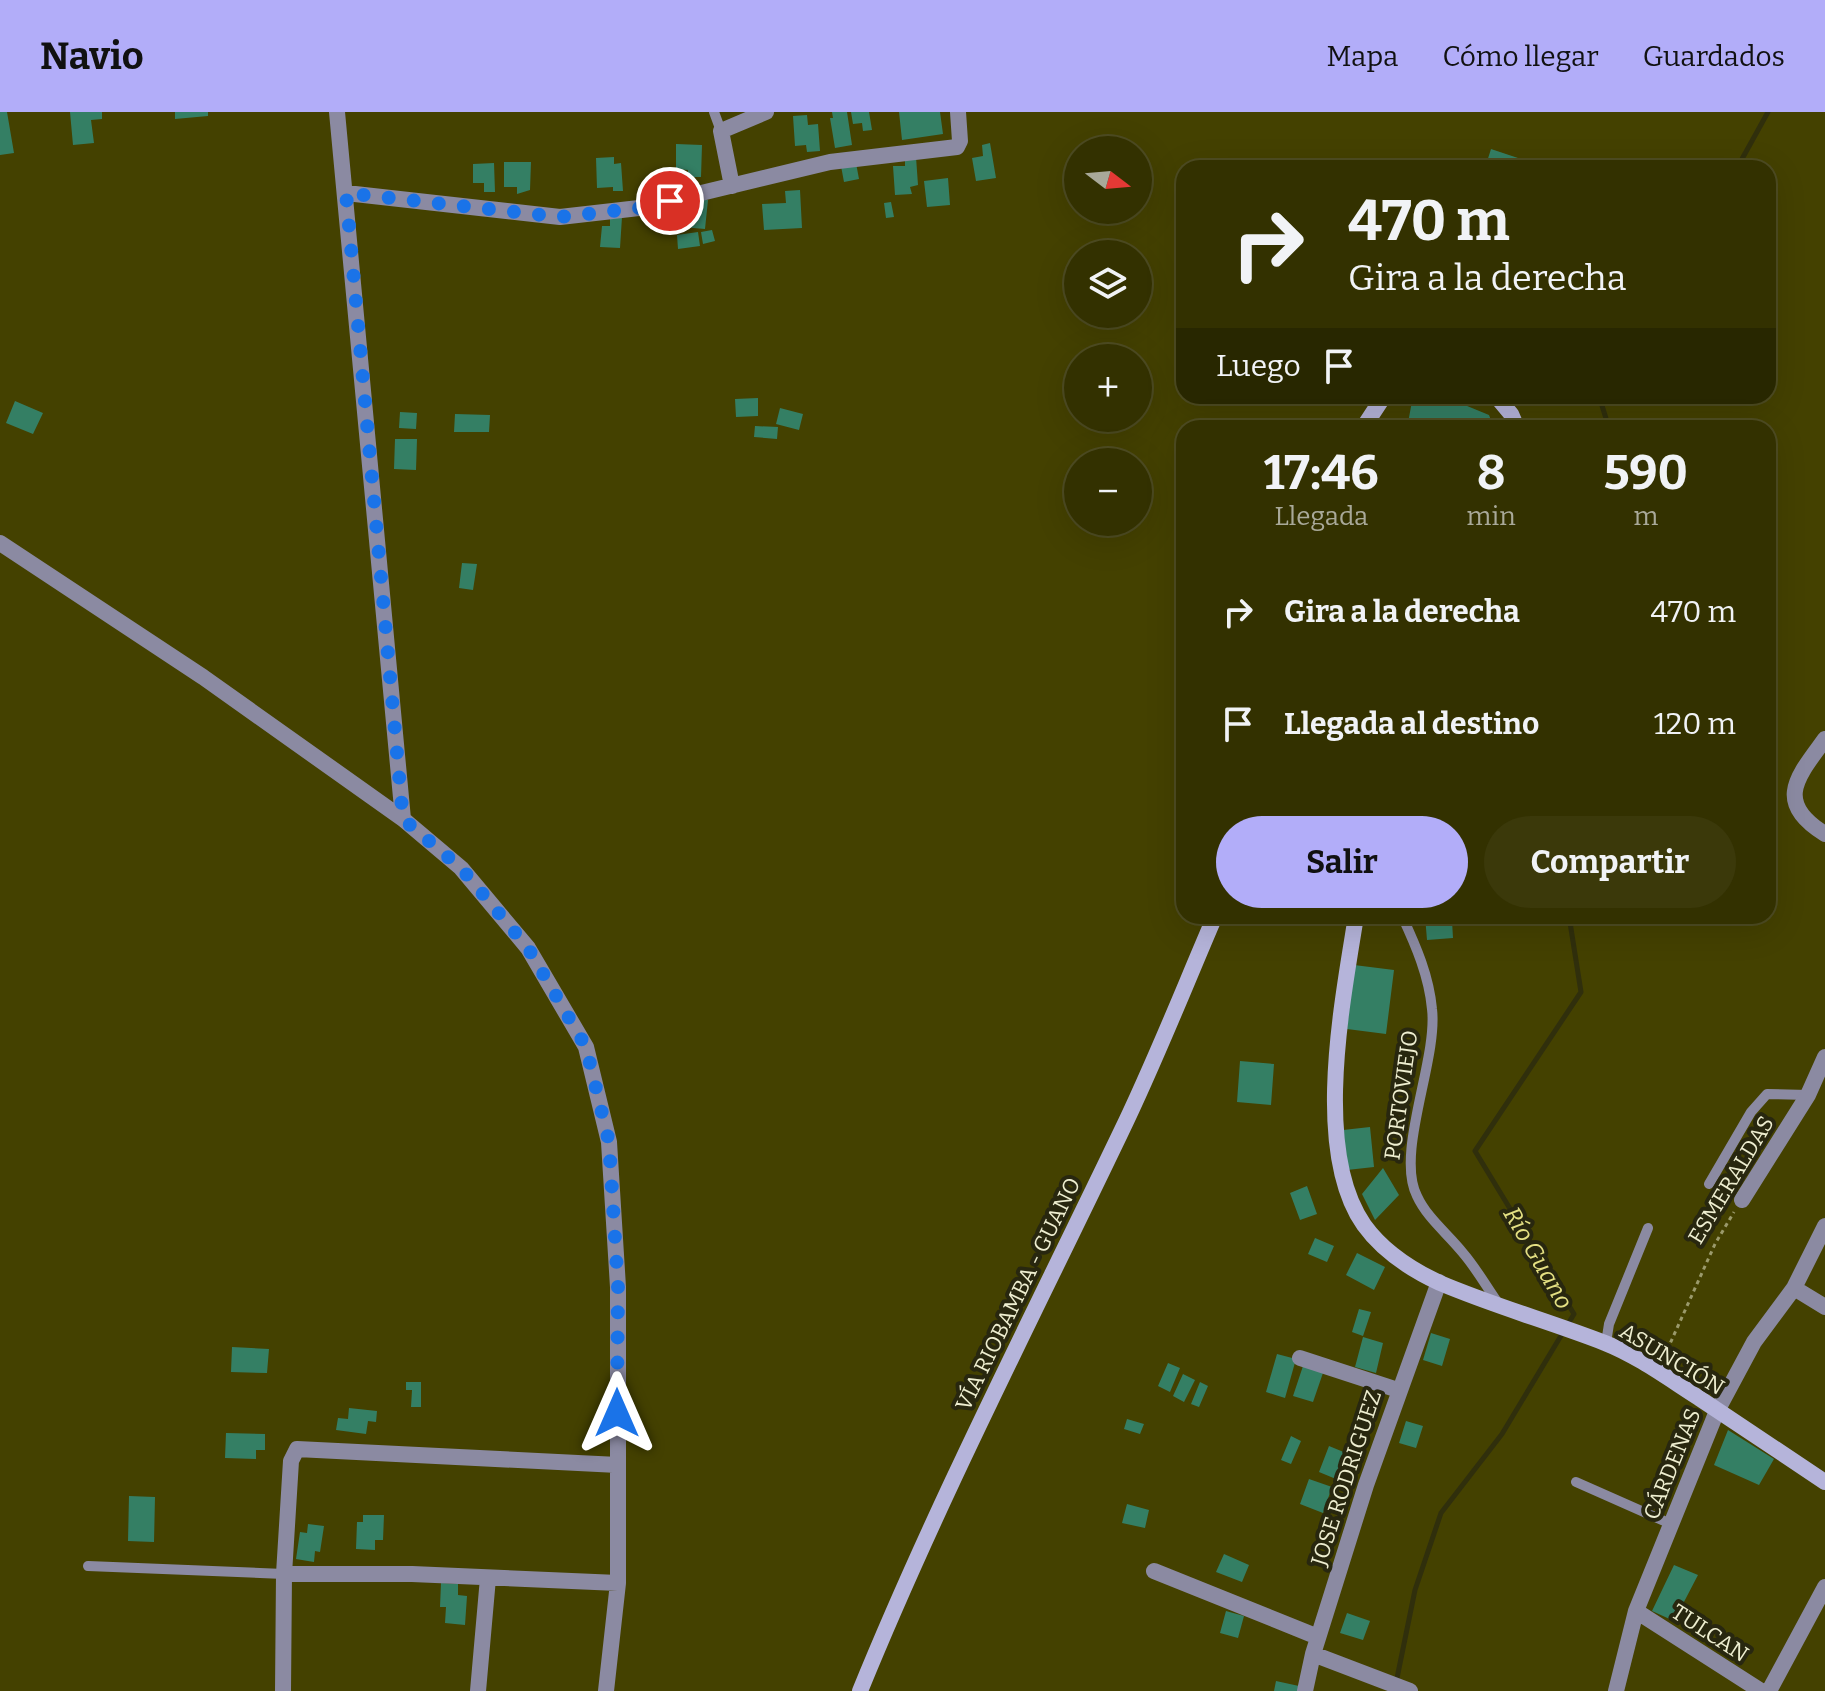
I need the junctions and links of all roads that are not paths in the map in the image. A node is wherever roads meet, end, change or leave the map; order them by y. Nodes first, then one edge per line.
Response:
1 (337, 112) edge
2 (714, 112) edge
3 (766, 112) edge
4 (958, 112) edge
5 (721, 131) junction
6 (732, 186) junction
7 (346, 193) junction
8 (0, 543) edge
9 (1825, 739) edge
10 (403, 819) junction
11 (1825, 834) edge
12 (1212, 924) edge
13 (1355, 924) edge
14 (1406, 924) edge
15 (1825, 1057) edge
16 (1808, 1095) junction
17 (1709, 1184) dead end
18 (1742, 1200) road end
19 (1825, 1226) edge
20 (1648, 1228) dead end
21 (1439, 1282) junction
22 (1794, 1288) junction
23 (1499, 1305) junction
24 (1825, 1307) edge
25 (1606, 1343) junction
26 (1300, 1358) dead end
27 (1398, 1390) junction
28 (1717, 1411) junction
29 (618, 1465) junction
30 (1576, 1482) dead end
31 (1825, 1482) edge
32 (1671, 1524) junction
33 (88, 1566) dead end
34 (1154, 1571) dead end
35 (284, 1574) junction
36 (488, 1578) junction
37 (618, 1583) junction
38 (1825, 1587) edge
39 (1636, 1611) junction
40 (1318, 1637) junction
41 (1313, 1654) junction
42 (283, 1691) edge
43 (478, 1691) edge
44 (606, 1691) edge
45 (860, 1691) edge
46 (1305, 1691) edge
47 (1410, 1691) edge
48 (1616, 1691) edge
49 (1761, 1691) edge
50 (1769, 1691) edge

1 - 7 street
2 - 5 lane
3 - 5 street
4 - 6 street
5 - 6 street
6 - 7 street
7 - 10 street
8 - 10 street
9 - 11 street
10 - 29 street
12 - 45 main road, VÍA RIOBAMBA - GUANO
13 - 21 main road
14 - 23 lane, PORTOVIEJO
15 - 16 street, ESMERALDAS
16 - 17 lane
16 - 18 street, ESMERALDAS
19 - 22 street, CÁRDENAS
20 - 25 lane
21 - 23 main road, ASUNCIÓN
21 - 27 street, JOSE RODRIGUEZ
22 - 24 street
22 - 28 street, CÁRDENAS
23 - 25 main road, ASUNCIÓN
25 - 28 main road, ASUNCIÓN
26 - 27 street
27 - 40 street, JOSE RODRIGUEZ
28 - 31 main road, ASUNCIÓN
28 - 32 street, CÁRDENAS
29 - 35 street
29 - 37 street
30 - 32 lane
32 - 39 street, CÁRDENAS
33 - 35 lane
34 - 40 street
35 - 36 street
35 - 42 street
36 - 37 street
36 - 43 street
37 - 44 street
38 - 50 street
39 - 48 street, CÁRDENAS
39 - 49 street, TULCAN
40 - 41 street, JOSE RODRIGUEZ
41 - 46 street, JOSE RODRIGUEZ
41 - 47 street

